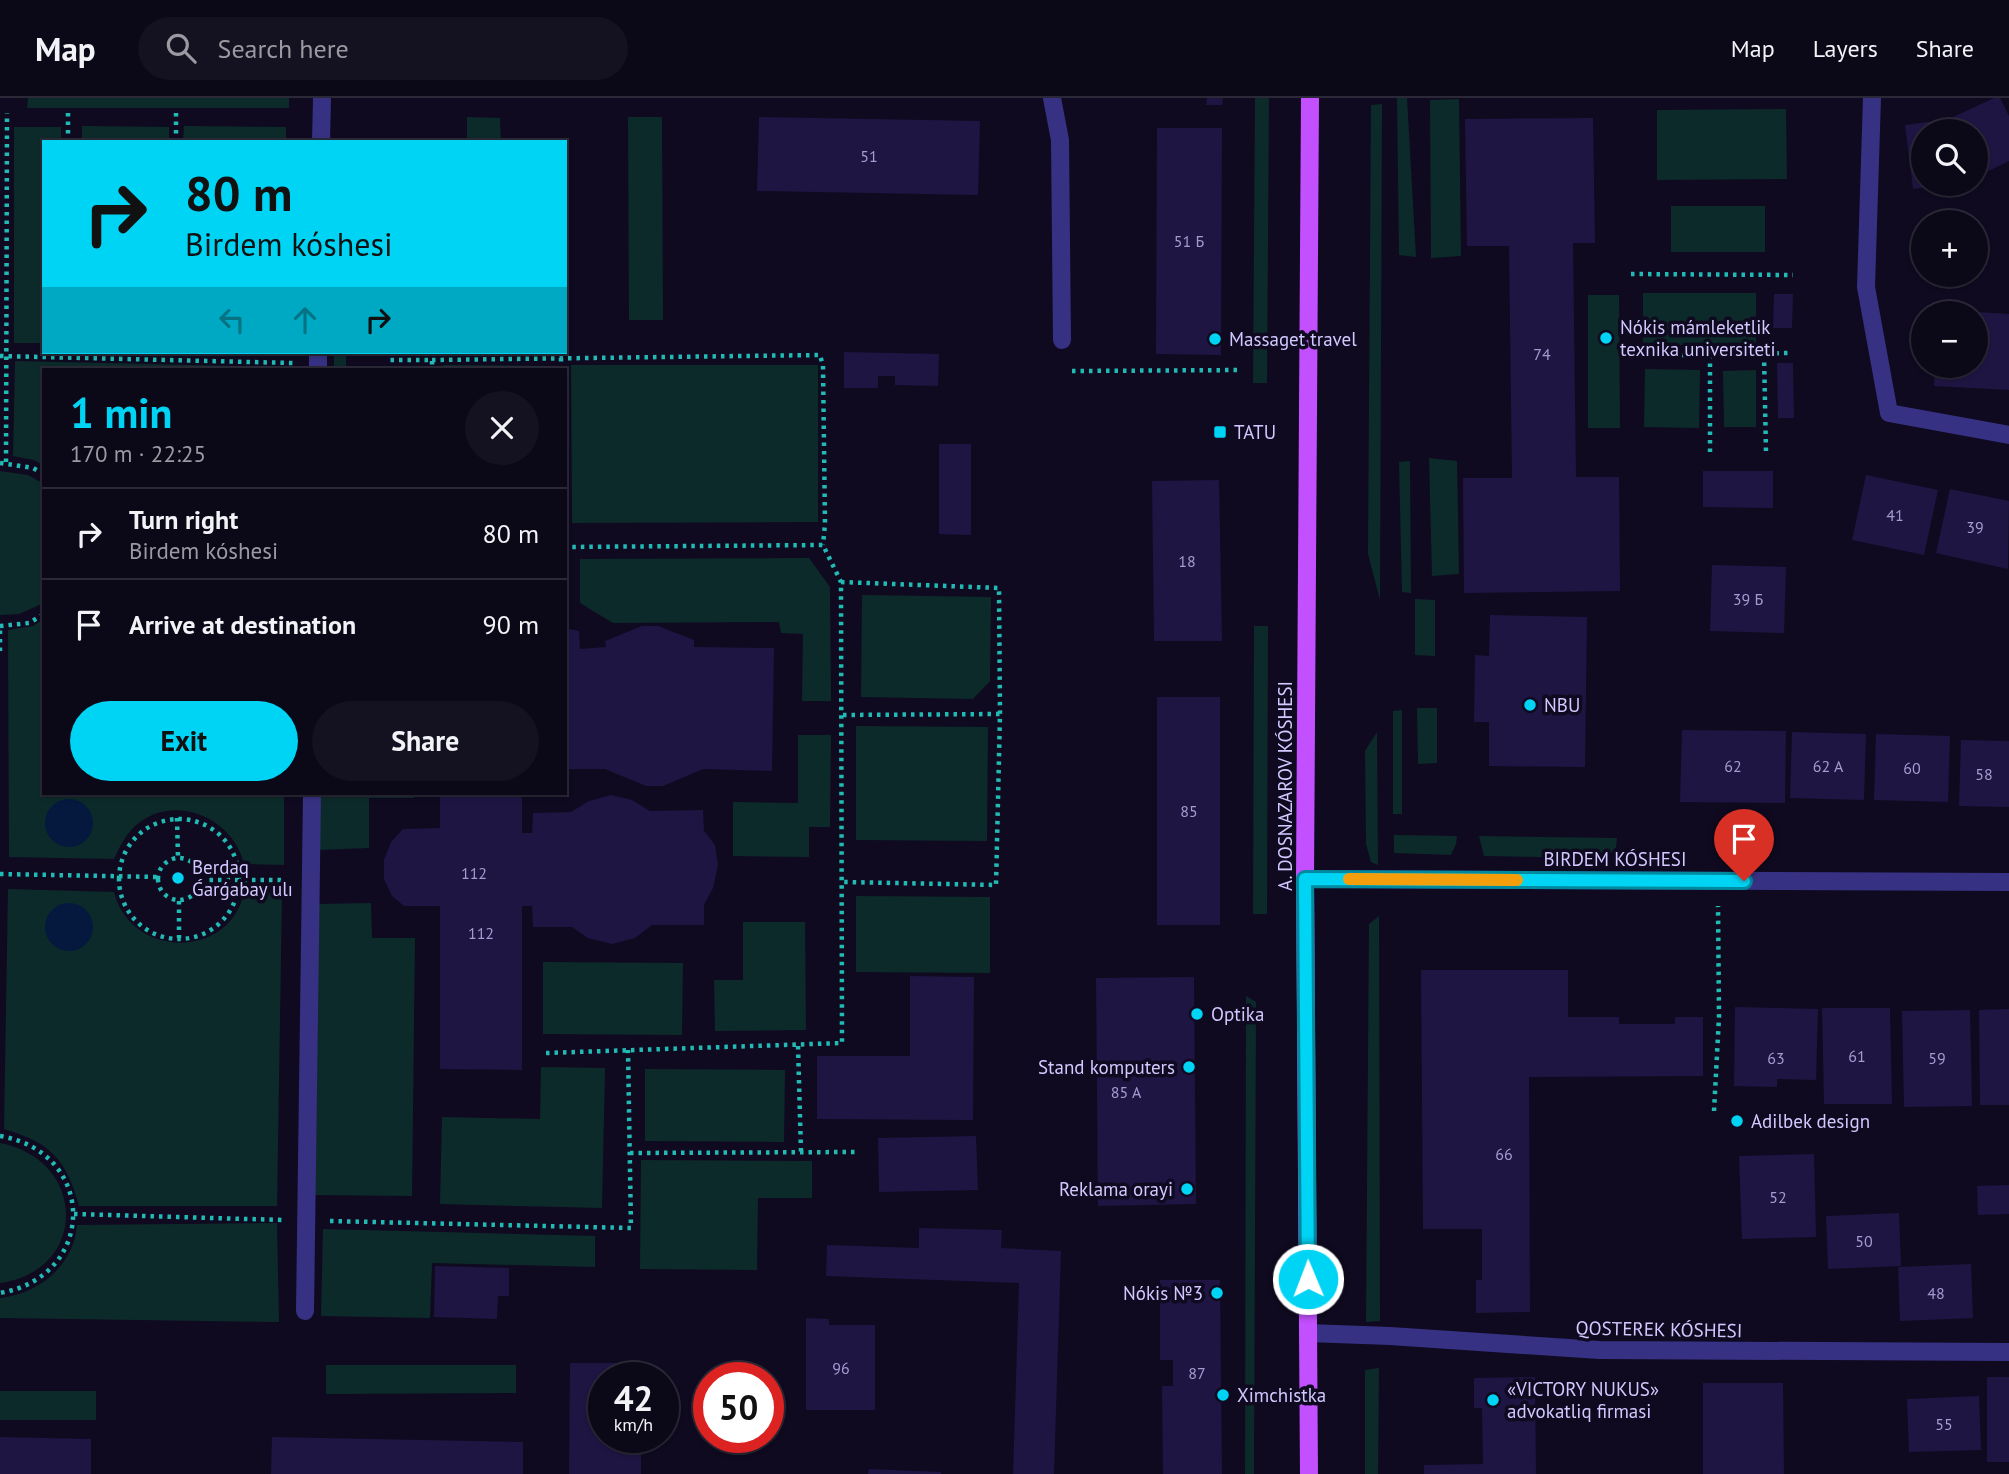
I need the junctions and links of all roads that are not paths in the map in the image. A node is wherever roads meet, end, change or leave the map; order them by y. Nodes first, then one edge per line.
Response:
1 (322, 98) edge
2 (1052, 98) edge
3 (1310, 98) edge
4 (1872, 98) edge
5 (321, 140) edge
6 (1062, 340) dead end
7 (2009, 435) edge
8 (312, 795) edge
9 (1305, 879) junction
10 (2009, 882) edge
11 (305, 1311) dead end
12 (1308, 1334) junction
13 (2009, 1352) edge
14 (1309, 1474) edge

1 - 5 street
2 - 6 street
3 - 9 main road, A. DOSNAZAROV KÓSHESI
4 - 7 street
8 - 11 street
9 - 10 street, BIRDEM KÓSHESI
9 - 12 main road, A. DOSNAZAROV KÓSHESI
12 - 13 street, QOSTEREK KÓSHESI
12 - 14 main road, A. DOSNAZAROV KÓSHESI

